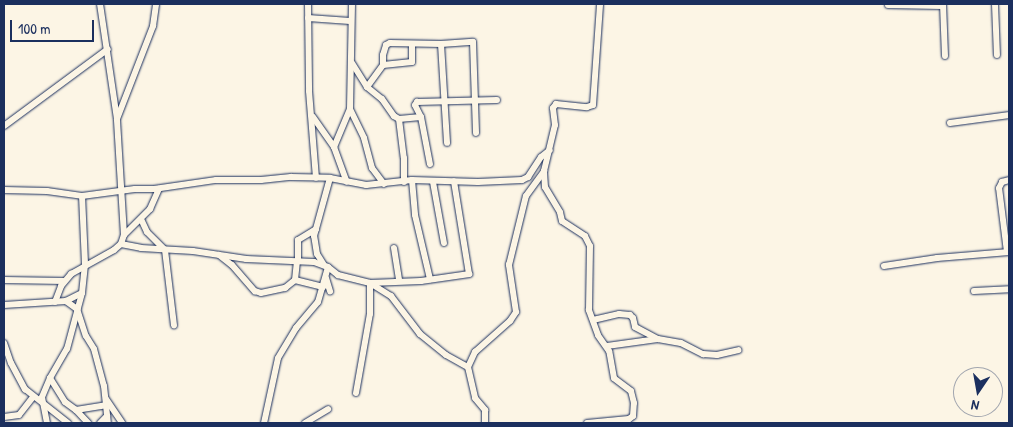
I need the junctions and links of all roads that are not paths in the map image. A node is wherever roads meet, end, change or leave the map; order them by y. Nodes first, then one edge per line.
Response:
1 (100, 4) edge
2 (156, 4) edge
3 (308, 4) edge
4 (352, 4) edge
5 (600, 4) edge
6 (995, 4) edge
7 (888, 5) dead end
8 (943, 5) edge
9 (308, 18) junction
10 (350, 21) junction
11 (412, 44) junction
12 (441, 44) junction
13 (108, 49) junction
14 (996, 55) dead end
15 (945, 56) dead end
16 (352, 63) junction
17 (383, 65) junction
18 (367, 87) junction
19 (445, 100) junction
20 (474, 100) junction
21 (497, 100) dead end
22 (350, 110) junction
23 (1009, 115) edge
24 (312, 116) junction
25 (421, 117) junction
26 (118, 119) junction
27 (399, 119) junction
28 (950, 122) dead end
29 (4, 126) edge
30 (476, 133) dead end
31 (447, 143) dead end
32 (334, 147) junction
33 (550, 150) junction
34 (430, 164) dead end
35 (544, 171) junction
36 (316, 178) junction
37 (330, 178) junction
38 (412, 180) junction
39 (1009, 180) edge
40 (454, 181) junction
41 (347, 182) junction
42 (404, 182) junction
43 (433, 182) junction
44 (384, 184) junction
45 (159, 188) junction
46 (4, 190) edge
47 (123, 190) junction
48 (82, 196) junction
49 (140, 219) junction
50 (316, 229) junction
51 (308, 233) junction
52 (124, 235) junction
53 (314, 240) junction
54 (444, 243) dead end
55 (121, 244) junction
56 (394, 248) dead end
57 (165, 250) junction
58 (1008, 252) edge
59 (218, 255) junction
60 (297, 261) junction
61 (317, 261) junction
62 (85, 264) junction
63 (326, 266) junction
64 (884, 266) dead end
65 (430, 279) junction
66 (4, 280) edge
67 (295, 280) junction
68 (64, 281) junction
69 (399, 281) junction
70 (370, 283) junction
71 (323, 286) junction
72 (1009, 289) edge
73 (974, 290) dead end
74 (82, 292) junction
75 (66, 301) junction
76 (55, 302) junction
77 (4, 305) edge
78 (78, 309) junction
79 (593, 320) junction
80 (174, 325) dead end
81 (658, 339) junction
82 (4, 343) edge
83 (607, 346) junction
84 (738, 350) dead end
85 (468, 367) junction
86 (50, 378) junction
87 (356, 393) dead end
88 (39, 400) junction
89 (105, 402) junction
90 (328, 409) dead end
91 (76, 410) junction
92 (56, 416) junction
93 (107, 416) junction
94 (4, 417) edge
95 (46, 421) edge
96 (40, 423) edge
97 (68, 423) edge
98 (88, 423) edge
99 (100, 423) edge
100 (108, 423) edge
101 (122, 423) edge
102 (264, 423) edge
103 (305, 423) edge
104 (486, 423) edge
105 (587, 423) edge

1 - 13 street
2 - 26 street
3 - 9 street
4 - 10 street
5 - 33 street
6 - 14 street
7 - 8 street
8 - 15 street
9 - 10 street
9 - 24 street
10 - 16 street
11 - 12 street
11 - 17 street
11 - 17 street
12 - 19 street
12 - 20 street
13 - 26 street
13 - 29 street
16 - 18 street
16 - 22 street
17 - 18 street
18 - 27 street
19 - 20 street
19 - 25 street
19 - 31 street
20 - 21 street
20 - 30 street
22 - 32 street
22 - 44 street
23 - 28 street
24 - 32 street
24 - 36 street
25 - 27 street
25 - 34 street
26 - 47 street
27 - 42 street
32 - 41 street
33 - 35 street
33 - 40 street
35 - 79 street
35 - 85 street
36 - 37 street
36 - 45 street
37 - 41 street
37 - 50 street
38 - 42 street
38 - 43 street
38 - 65 street
39 - 58 street
40 - 43 street
40 - 65 street
41 - 44 street
42 - 44 street
43 - 54 street
45 - 47 street
45 - 49 street
46 - 48 street
47 - 48 street
47 - 52 street
48 - 62 street
49 - 52 street
49 - 57 street
50 - 51 street
50 - 53 street
51 - 53 street
51 - 60 street
52 - 55 street
53 - 61 street
55 - 57 street
55 - 62 street
56 - 69 street
57 - 59 street
57 - 80 street
58 - 64 street
59 - 60 street
59 - 67 street
60 - 61 street
60 - 67 street
61 - 63 street
62 - 68 street
62 - 74 street
63 - 70 street
63 - 71 street
65 - 69 street
66 - 68 street
67 - 71 street
68 - 76 street
69 - 70 street
70 - 85 street
70 - 87 street
71 - 102 street
72 - 73 street
74 - 75 street
74 - 78 street
75 - 76 street
75 - 78 street
76 - 77 street
78 - 86 street
78 - 89 street
79 - 81 street
79 - 83 street
81 - 83 street
81 - 84 street
82 - 88 street
83 - 105 street
85 - 104 street
86 - 88 street
86 - 91 street
88 - 92 street
88 - 94 street
88 - 95 street
89 - 91 street
89 - 93 street
89 - 101 street
90 - 103 street
91 - 98 street
92 - 95 street
92 - 97 street
93 - 99 street
93 - 100 street
95 - 96 street

